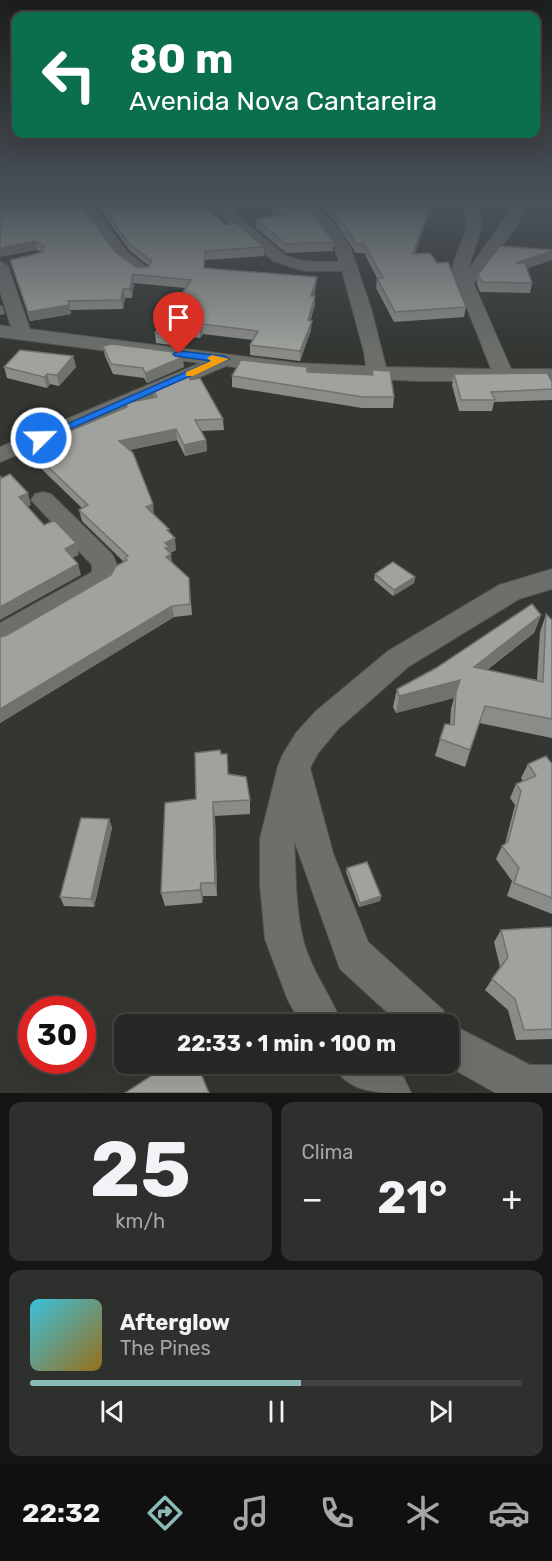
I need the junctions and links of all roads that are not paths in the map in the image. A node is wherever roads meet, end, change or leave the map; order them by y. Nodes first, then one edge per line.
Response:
1 (120, 253) edge
2 (273, 253) edge
3 (343, 253) edge
4 (464, 253) edge
5 (489, 253) edge
6 (18, 260) edge
7 (0, 265) edge
8 (349, 267) junction
9 (143, 270) edge
10 (465, 285) junction
11 (0, 331) edge
12 (22, 333) junction
13 (224, 359) junction
14 (377, 373) junction
15 (503, 374) junction
16 (552, 375) edge
17 (0, 455) edge
18 (43, 500) dead end
19 (552, 579) edge
20 (0, 636) edge
21 (294, 766) junction
22 (317, 1014) edge
23 (418, 1014) edge
24 (459, 1049) edge
25 (365, 1074) edge
26 (552, 1086) edge
27 (389, 1093) edge

1 - 9 street
2 - 8 street
3 - 8 street
4 - 10 street
5 - 10 street
6 - 7 street
7 - 12 street
8 - 14 street
10 - 15 street
11 - 12 street
12 - 13 street
13 - 14 street
13 - 17 street
14 - 15 street
15 - 16 street
18 - 20 street
19 - 21 street
21 - 22 street
21 - 23 street
24 - 26 street
25 - 27 street

